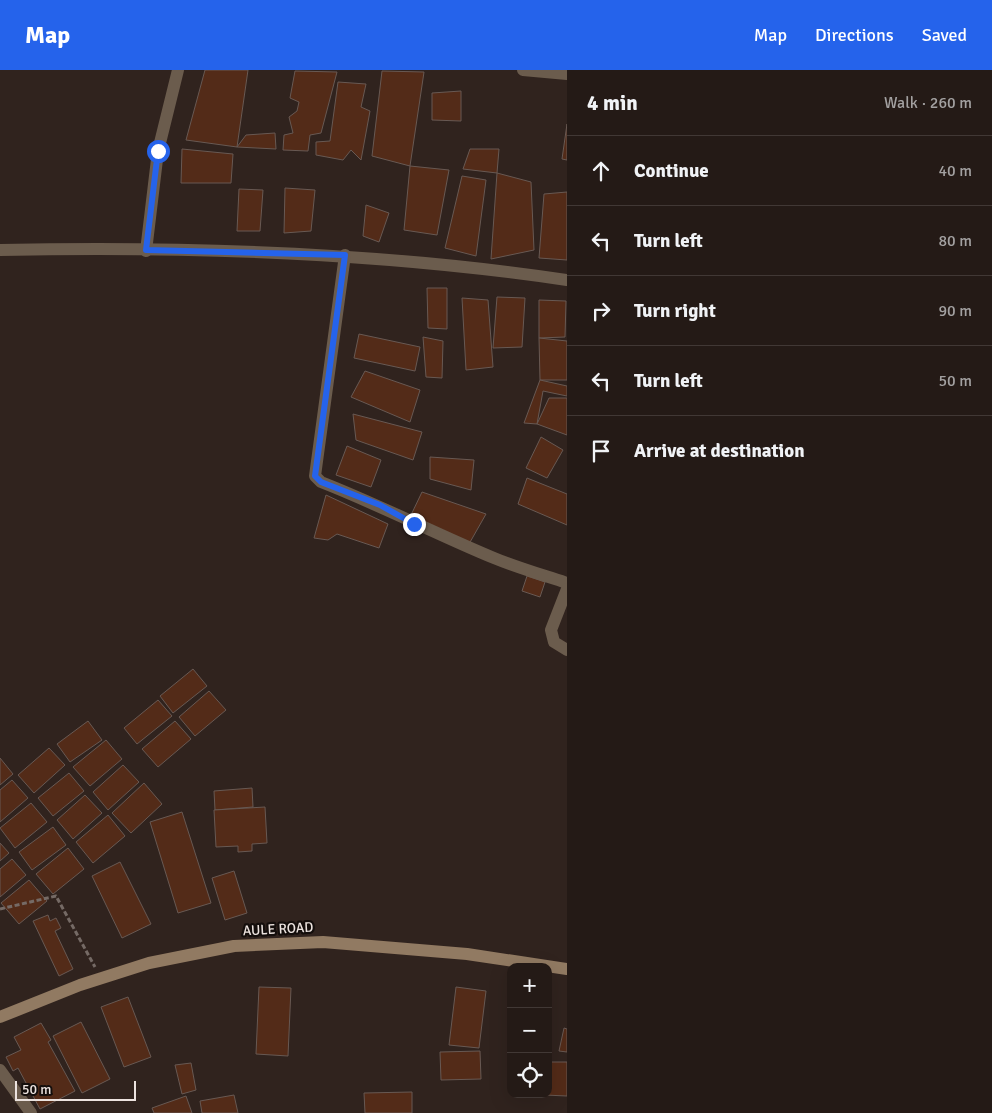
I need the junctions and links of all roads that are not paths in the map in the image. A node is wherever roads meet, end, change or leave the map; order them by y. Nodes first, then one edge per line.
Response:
1 (178, 70) edge
2 (523, 70) edge
3 (567, 74) edge
4 (0, 250) edge
5 (146, 250) junction
6 (345, 255) junction
7 (567, 280) edge
8 (567, 583) edge
9 (567, 589) edge
10 (567, 650) edge
11 (567, 969) edge
12 (0, 1016) edge
13 (0, 1070) edge
14 (31, 1113) edge

1 - 5 street
2 - 3 street
4 - 5 street
5 - 6 street
6 - 7 street
6 - 8 street
9 - 10 street
11 - 12 street, AULE ROAD
13 - 14 street

